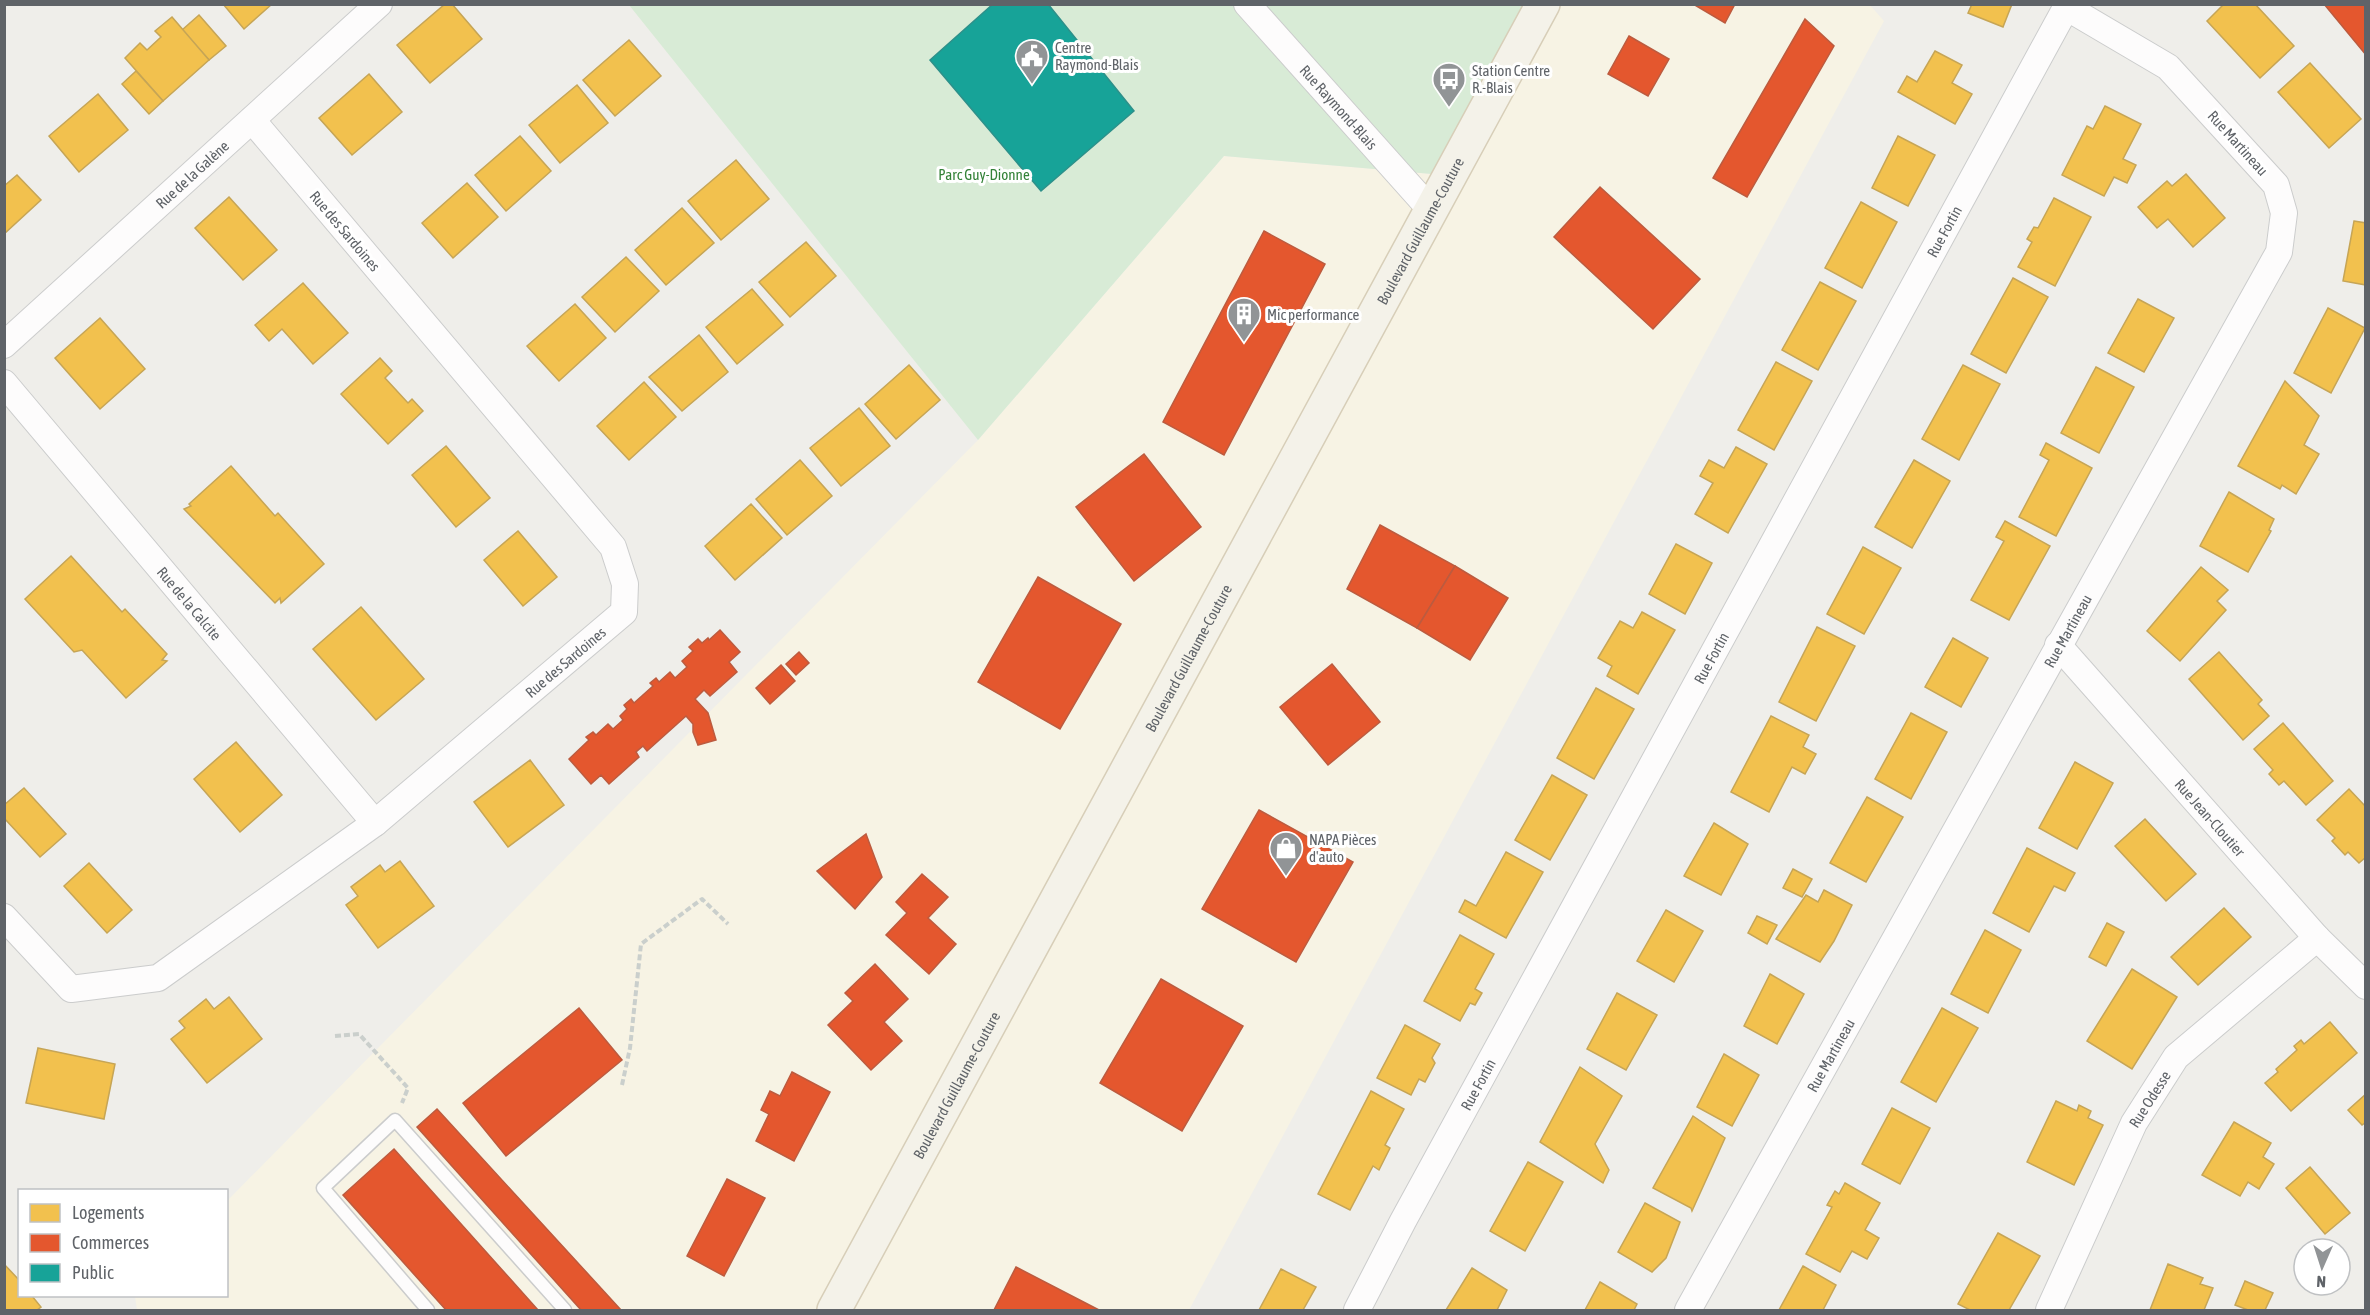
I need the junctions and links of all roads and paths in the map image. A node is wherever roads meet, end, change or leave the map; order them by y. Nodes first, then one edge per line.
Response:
1 (379, 4) edge
2 (1247, 4) edge
3 (1543, 4) edge
4 (2067, 6) edge
5 (252, 120) junction
6 (1431, 210) junction
7 (4, 345) edge
8 (4, 383) edge
9 (2058, 645) junction
10 (375, 823) junction
11 (4, 916) edge
12 (728, 924) dead end
13 (2317, 938) junction
14 (2366, 986) edge
15 (335, 1036) dead end
16 (622, 1086) dead end
17 (395, 1120) junction
18 (428, 1311) edge
19 (565, 1311) edge
20 (834, 1311) edge
21 (1357, 1311) edge
22 (1688, 1311) edge
23 (2049, 1311) edge

1 - 5 street, Rue de la Galène
2 - 6 street, Rue Raymond-Blais
3 - 6 main road, Boulevard Guillaume-Couture
4 - 9 street, Rue Martineau
4 - 21 street, Rue Fortin
5 - 7 street, Rue de la Galène
5 - 10 street, Rue des Sardoines
6 - 20 main road, Boulevard Guillaume-Couture
8 - 10 street, Rue de la Calcite
9 - 13 street, Rue Jean-Cloutier
9 - 22 street, Rue Martineau
10 - 11 street, Rue des Sardoines
12 - 16 path
13 - 14 street, Rue Jean-Cloutier
13 - 23 street, Rue Odesse
15 - 17 path
17 - 18 lane
17 - 19 lane

